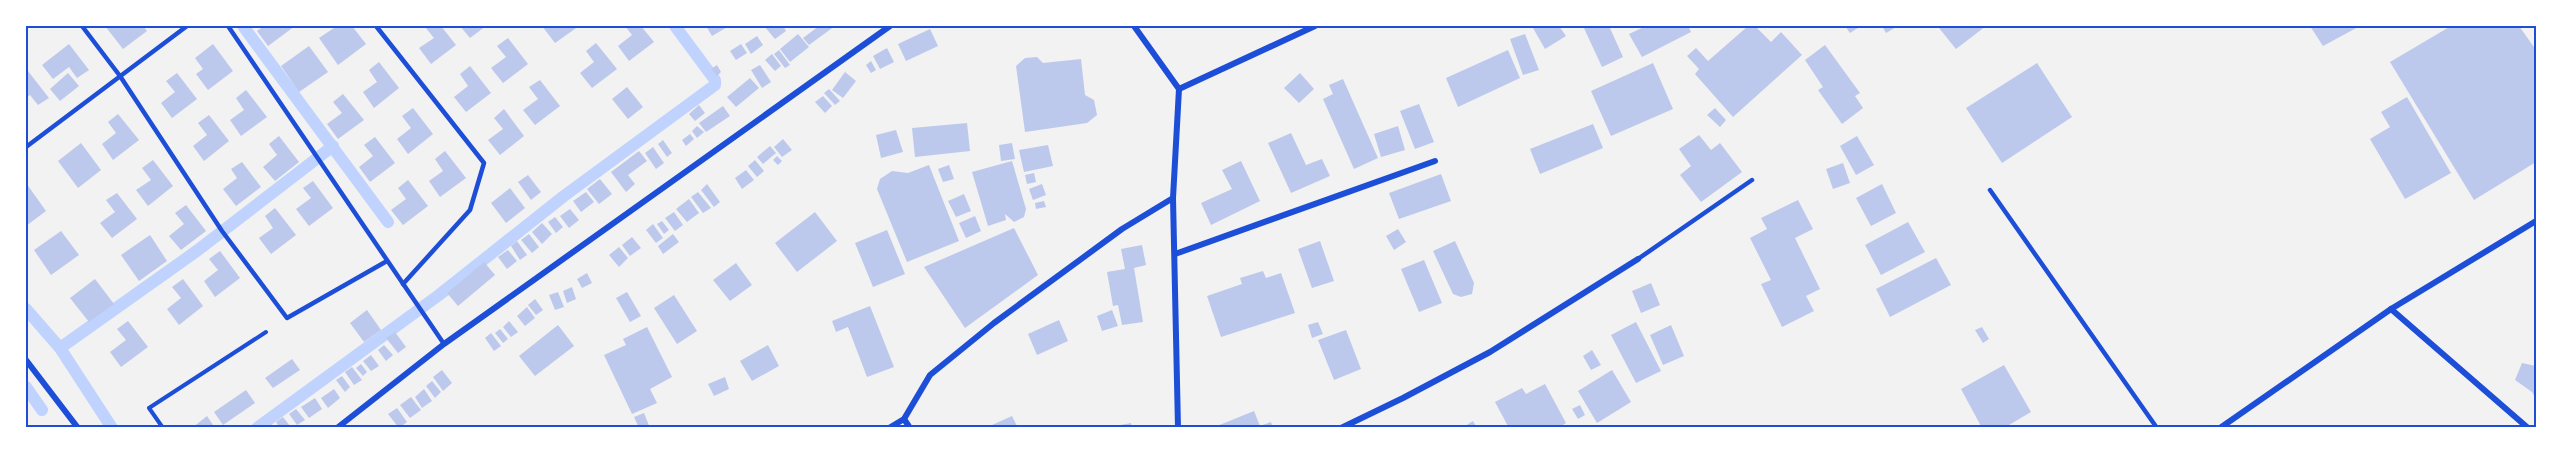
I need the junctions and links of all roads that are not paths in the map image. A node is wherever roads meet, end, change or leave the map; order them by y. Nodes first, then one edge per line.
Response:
1 (82, 26) edge
2 (187, 26) edge
3 (228, 26) edge
4 (376, 26) edge
5 (890, 26) edge
6 (1134, 26) edge
7 (1315, 26) edge
8 (120, 76) junction
9 (1179, 89) junction
10 (26, 147) edge
11 (1435, 161) dead end
12 (1752, 180) dead end
13 (1990, 190) dead end
14 (1173, 198) junction
15 (2536, 221) edge
16 (1175, 254) junction
17 (1638, 259) joint
18 (387, 261) junction
19 (403, 284) junction
20 (2391, 309) junction
21 (444, 344) junction
22 (26, 360) edge
23 (904, 419) junction
24 (78, 428) edge
25 (337, 428) edge
26 (889, 428) edge
27 (910, 428) edge
28 (1178, 428) edge
29 (1341, 428) edge
30 (2157, 428) edge
31 (2220, 428) edge
32 (2528, 428) edge

1 - 8 lane
2 - 8 lane
3 - 18 lane
4 - 19 lane
5 - 21 street
6 - 9 street
7 - 9 street
8 - 10 lane
8 - 18 lane
9 - 14 street
11 - 16 street
12 - 17 lane
13 - 30 lane
14 - 16 street
14 - 23 street
15 - 20 street
16 - 28 street
17 - 29 street
18 - 19 lane
19 - 21 lane
20 - 31 street
20 - 32 street
21 - 25 street
22 - 24 street
23 - 26 street
23 - 27 street

